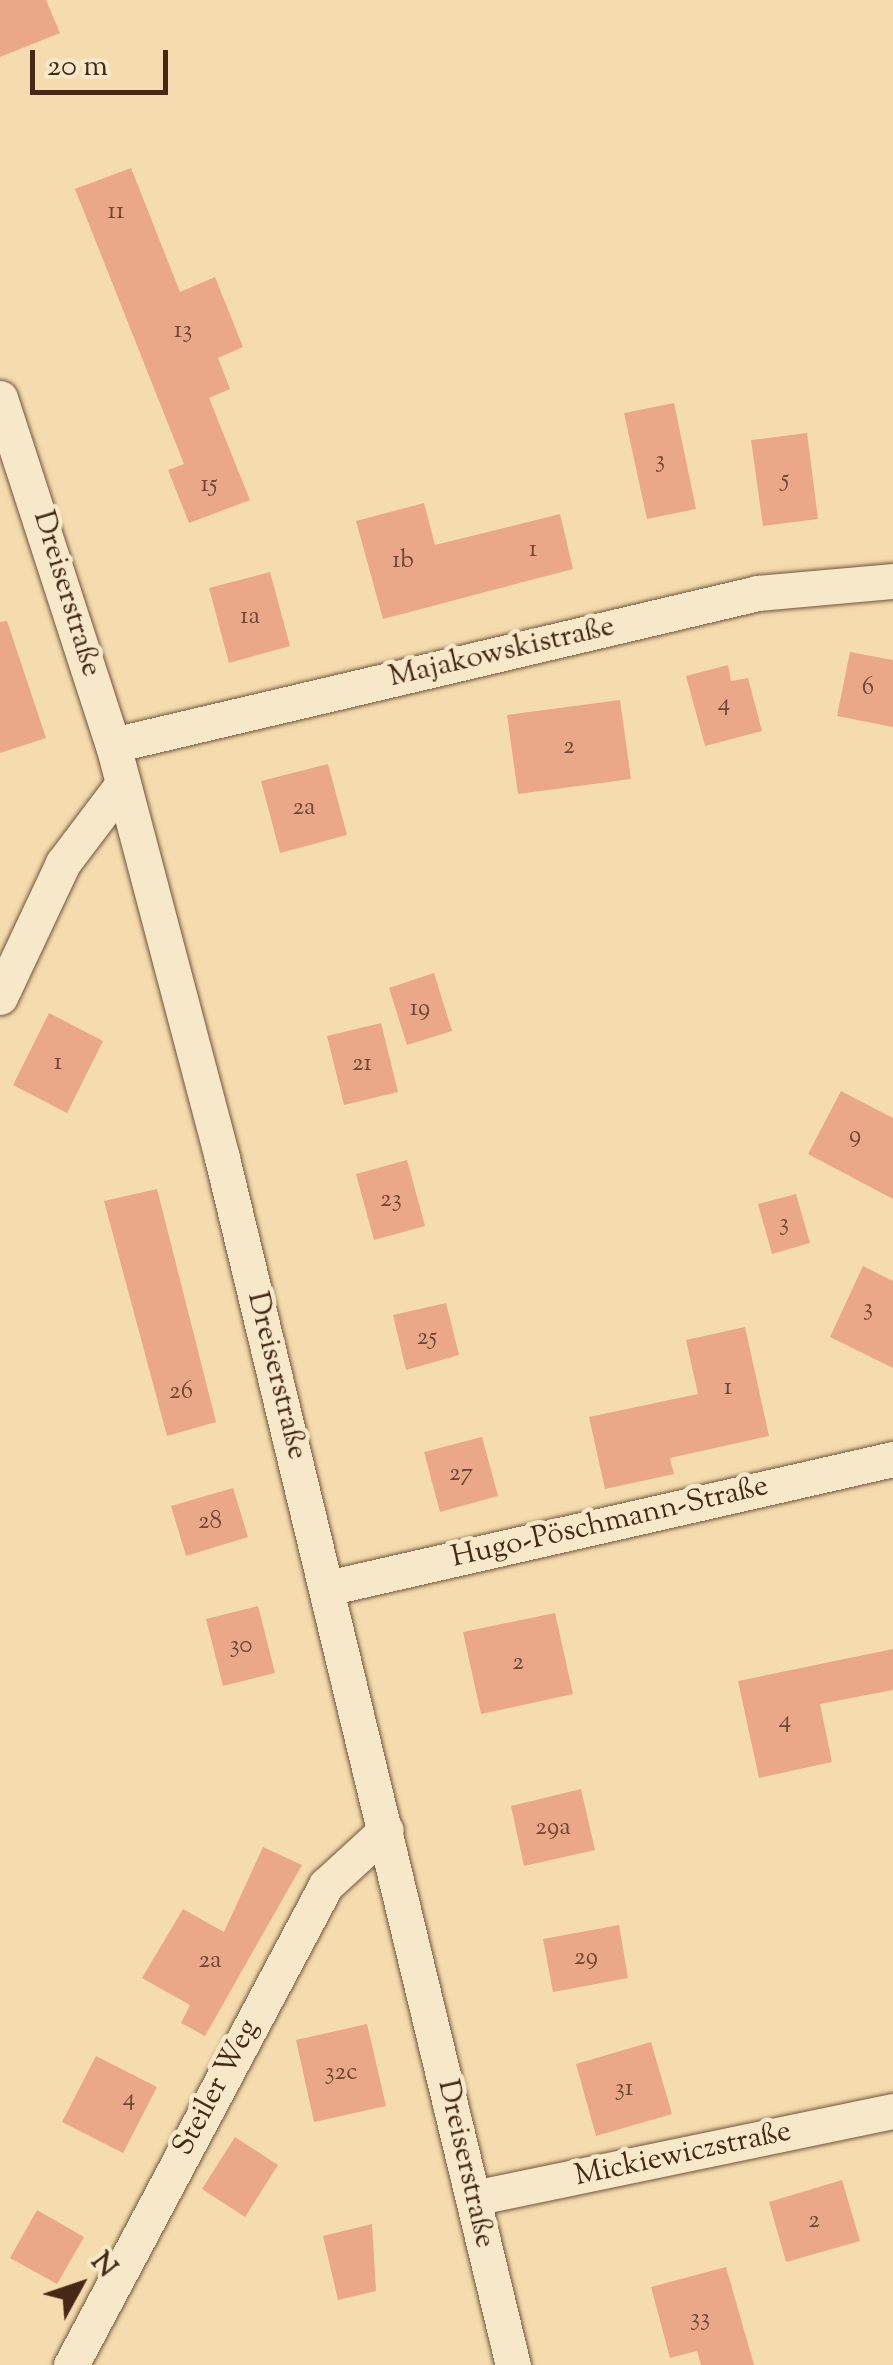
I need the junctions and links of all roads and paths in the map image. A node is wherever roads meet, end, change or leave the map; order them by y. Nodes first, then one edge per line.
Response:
1 (0, 398) edge
2 (893, 581) edge
3 (113, 745) junction
4 (122, 785) junction
5 (0, 997) edge
6 (893, 1458) edge
7 (328, 1588) junction
8 (386, 1830) junction
9 (893, 2111) edge
10 (472, 2198) junction
11 (71, 2365) edge
12 (513, 2365) edge

1 - 3 street, Dreiserstraße
2 - 3 street, Majakowskistraße
3 - 4 street, Dreiserstraße
4 - 5 street
4 - 7 street, Dreiserstraße
6 - 7 street, Hugo-Pöschmann-Straße
7 - 8 street, Dreiserstraße
8 - 10 street, Dreiserstraße
8 - 11 street, Steiler Weg
9 - 10 street, Mickiewiczstraße
10 - 12 street, Dreiserstraße

